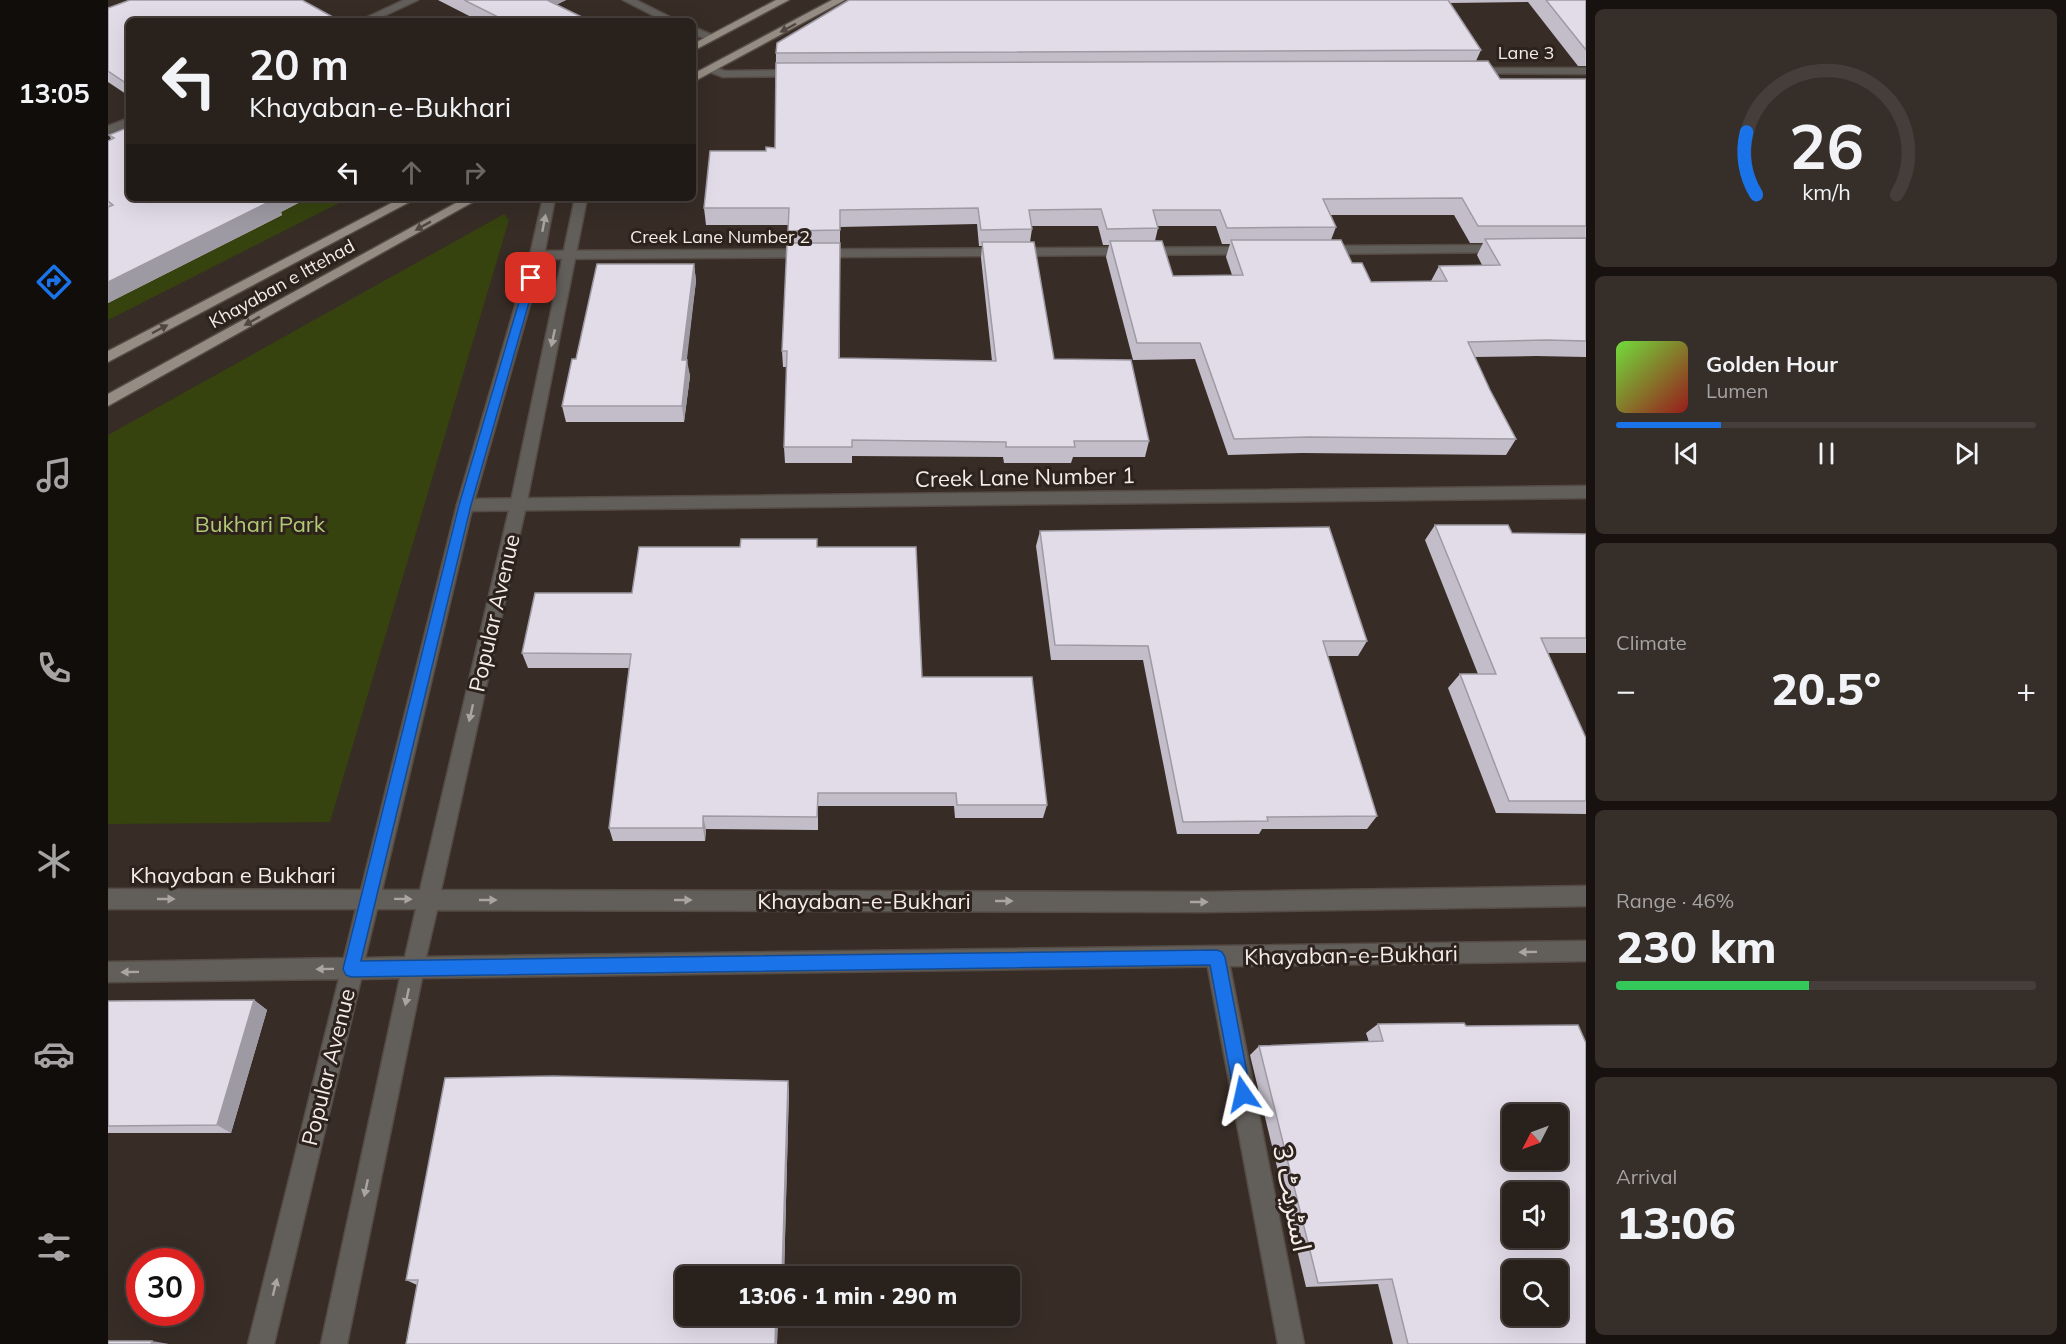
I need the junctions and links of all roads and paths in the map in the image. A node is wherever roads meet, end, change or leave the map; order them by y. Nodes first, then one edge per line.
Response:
1 (413, 0) edge
2 (628, 0) edge
3 (784, 0) edge
4 (840, 0) edge
5 (371, 18) edge
6 (667, 18) edge
7 (696, 31) edge
8 (711, 38) junction
9 (696, 46) edge
10 (711, 69) junction
11 (1586, 71) edge
12 (1454, 72) edge
13 (819, 73) edge
14 (696, 77) edge
15 (126, 123) edge
16 (108, 130) edge
17 (405, 201) edge
18 (469, 201) edge
19 (548, 201) edge
20 (580, 201) edge
21 (1514, 249) edge
22 (1311, 250) edge
23 (1263, 251) edge
24 (537, 255) junction
25 (571, 256) junction
26 (108, 357) edge
27 (108, 401) edge
28 (1586, 492) edge
29 (465, 505) junction
30 (518, 506) junction
31 (1586, 896) edge
32 (369, 898) junction
33 (108, 899) edge
34 (429, 899) junction
35 (1586, 951) edge
36 (1217, 957) junction
37 (413, 968) junction
38 (351, 969) junction
39 (108, 972) edge
40 (261, 1344) edge
41 (334, 1344) edge
42 (1291, 1344) edge

1 - 5 street
2 - 6 street
3 - 8 main road
4 -> 10 main road
7 - 8 street
8 - 9 main road
10 - 13 street
10 - 14 main road
11 - 12 street, Lane 3
15 - 16 street
26 -> 17 main road, Khayaban e Ittehad
18 -> 27 main road, Khayaban e Ittehad
24 -> 19 street, Popular Avenue
20 - 25 street, Popular Avenue
21 - 22 street
23 - 25 street, Creek Lane Number 2
24 - 25 street, Creek Lane Number 2
24 - 29 street, Popular Avenue
25 -> 30 street, Popular Avenue
28 - 30 street, Creek Lane Number 1
29 - 30 street, Creek Lane Number 1
29 - 32 street, Popular Avenue
30 -> 34 street, Popular Avenue
34 -> 31 street, Khayaban-e-Bukhari
33 -> 32 street, Khayaban e Bukhari
32 -> 34 street, Khayaban e Bukhari
32 - 38 street, Popular Avenue
34 - 37 street, Popular Avenue
35 -> 36 street, Khayaban-e-Bukhari
36 - 37 street, Khayaban-e-Bukhari
36 - 42 street, اسٹریٹ 3
37 - 38 street, Khayaban-e-Bukhari
37 -> 41 street, Popular Avenue
38 -> 39 street, Khayaban-e-Bukhari
40 -> 38 street, Popular Avenue

